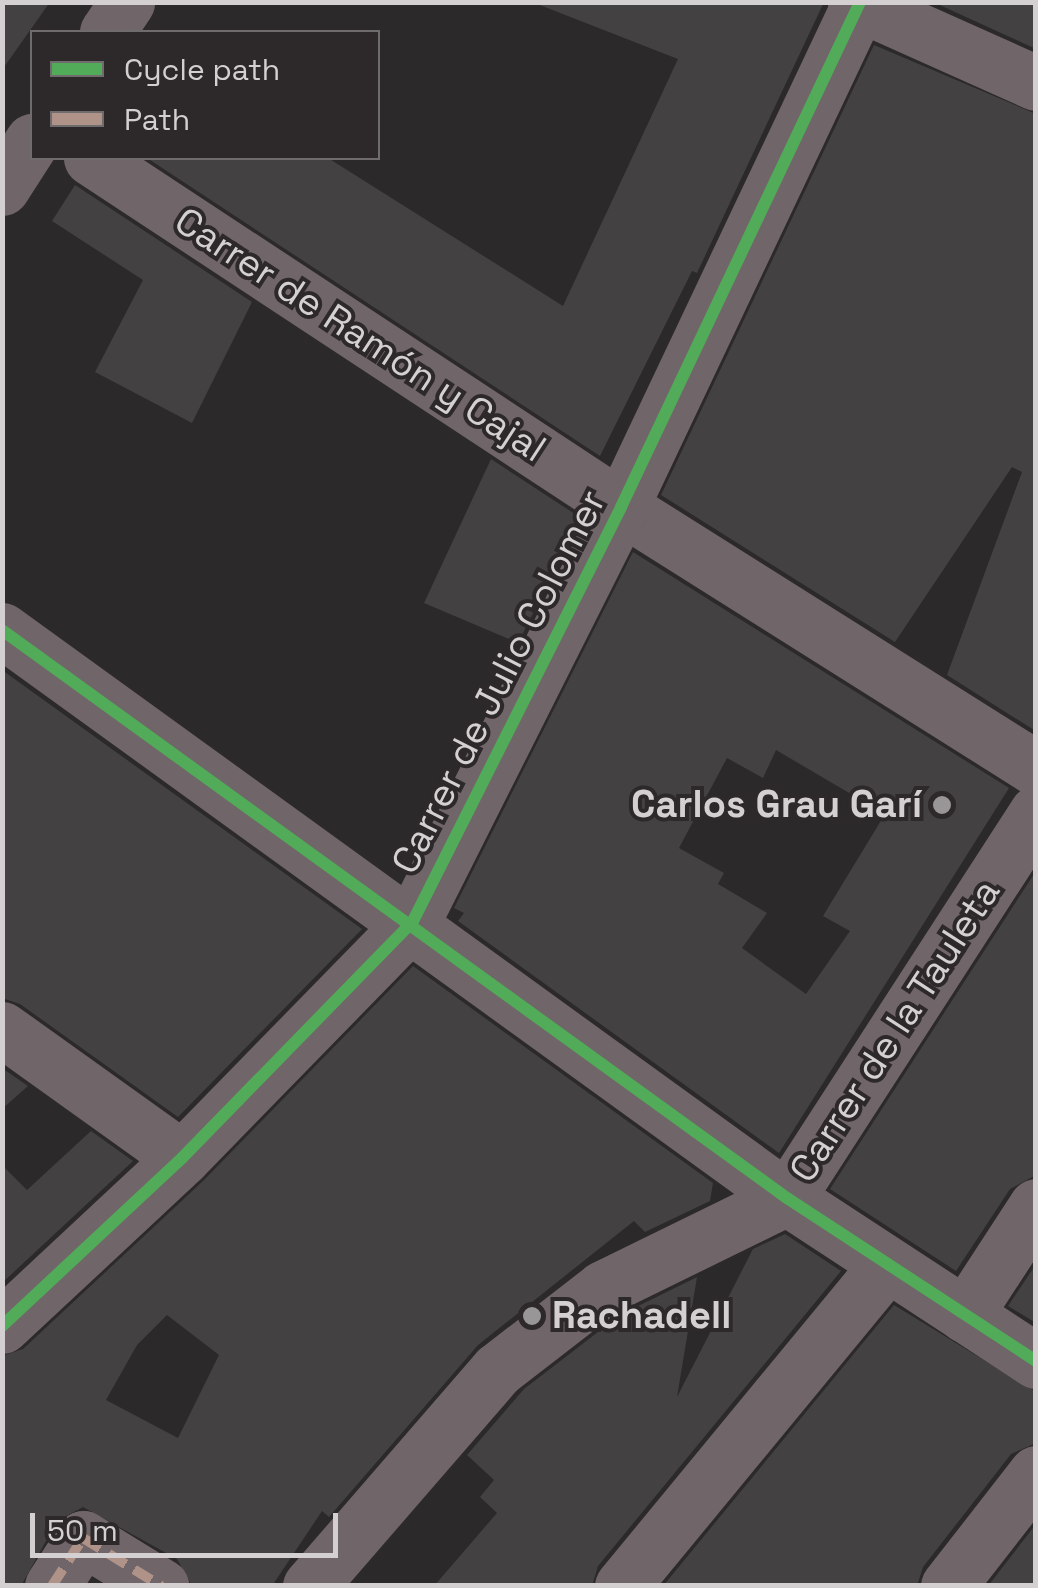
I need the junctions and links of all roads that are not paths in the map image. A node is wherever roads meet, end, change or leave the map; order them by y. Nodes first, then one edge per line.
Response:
1 (127, 2) edge
2 (858, 3) edge
3 (107, 30) edge
4 (1036, 83) edge
5 (30, 144) edge
6 (94, 160) edge
7 (2, 188) edge
8 (622, 507) junction
9 (2, 630) edge
10 (1036, 768) edge
11 (1036, 813) edge
12 (412, 921) junction
13 (2, 1029) edge
14 (182, 1158) junction
15 (787, 1198) junction
16 (1036, 1206) edge
17 (885, 1267) junction
18 (964, 1316) junction
19 (2, 1326) edge
20 (1036, 1361) edge
21 (1036, 1473) edge
22 (311, 1585) edge
23 (52, 1586) edge
24 (161, 1586) edge
25 (622, 1586) edge
26 (948, 1586) edge

1 - 3 street
2 - 4 street
2 - 8 street, Carrer de Julio Colomer
5 - 7 street
6 - 8 street, Carrer de Ramón y Cajal
8 - 10 street, Carrer de Ramón y Cajal
8 - 12 street, Carrer de Julio Colomer
9 - 12 street
11 - 15 street, Carrer de la Tauleta
12 - 14 street, Carrer de Julio Colomer
12 - 15 street
13 - 14 street
14 - 19 street, Carrer de Julio Colomer
15 - 17 street
15 - 22 street
16 - 18 street
17 - 18 street
17 - 25 street
18 - 20 street
21 - 26 street
23 - 24 street

